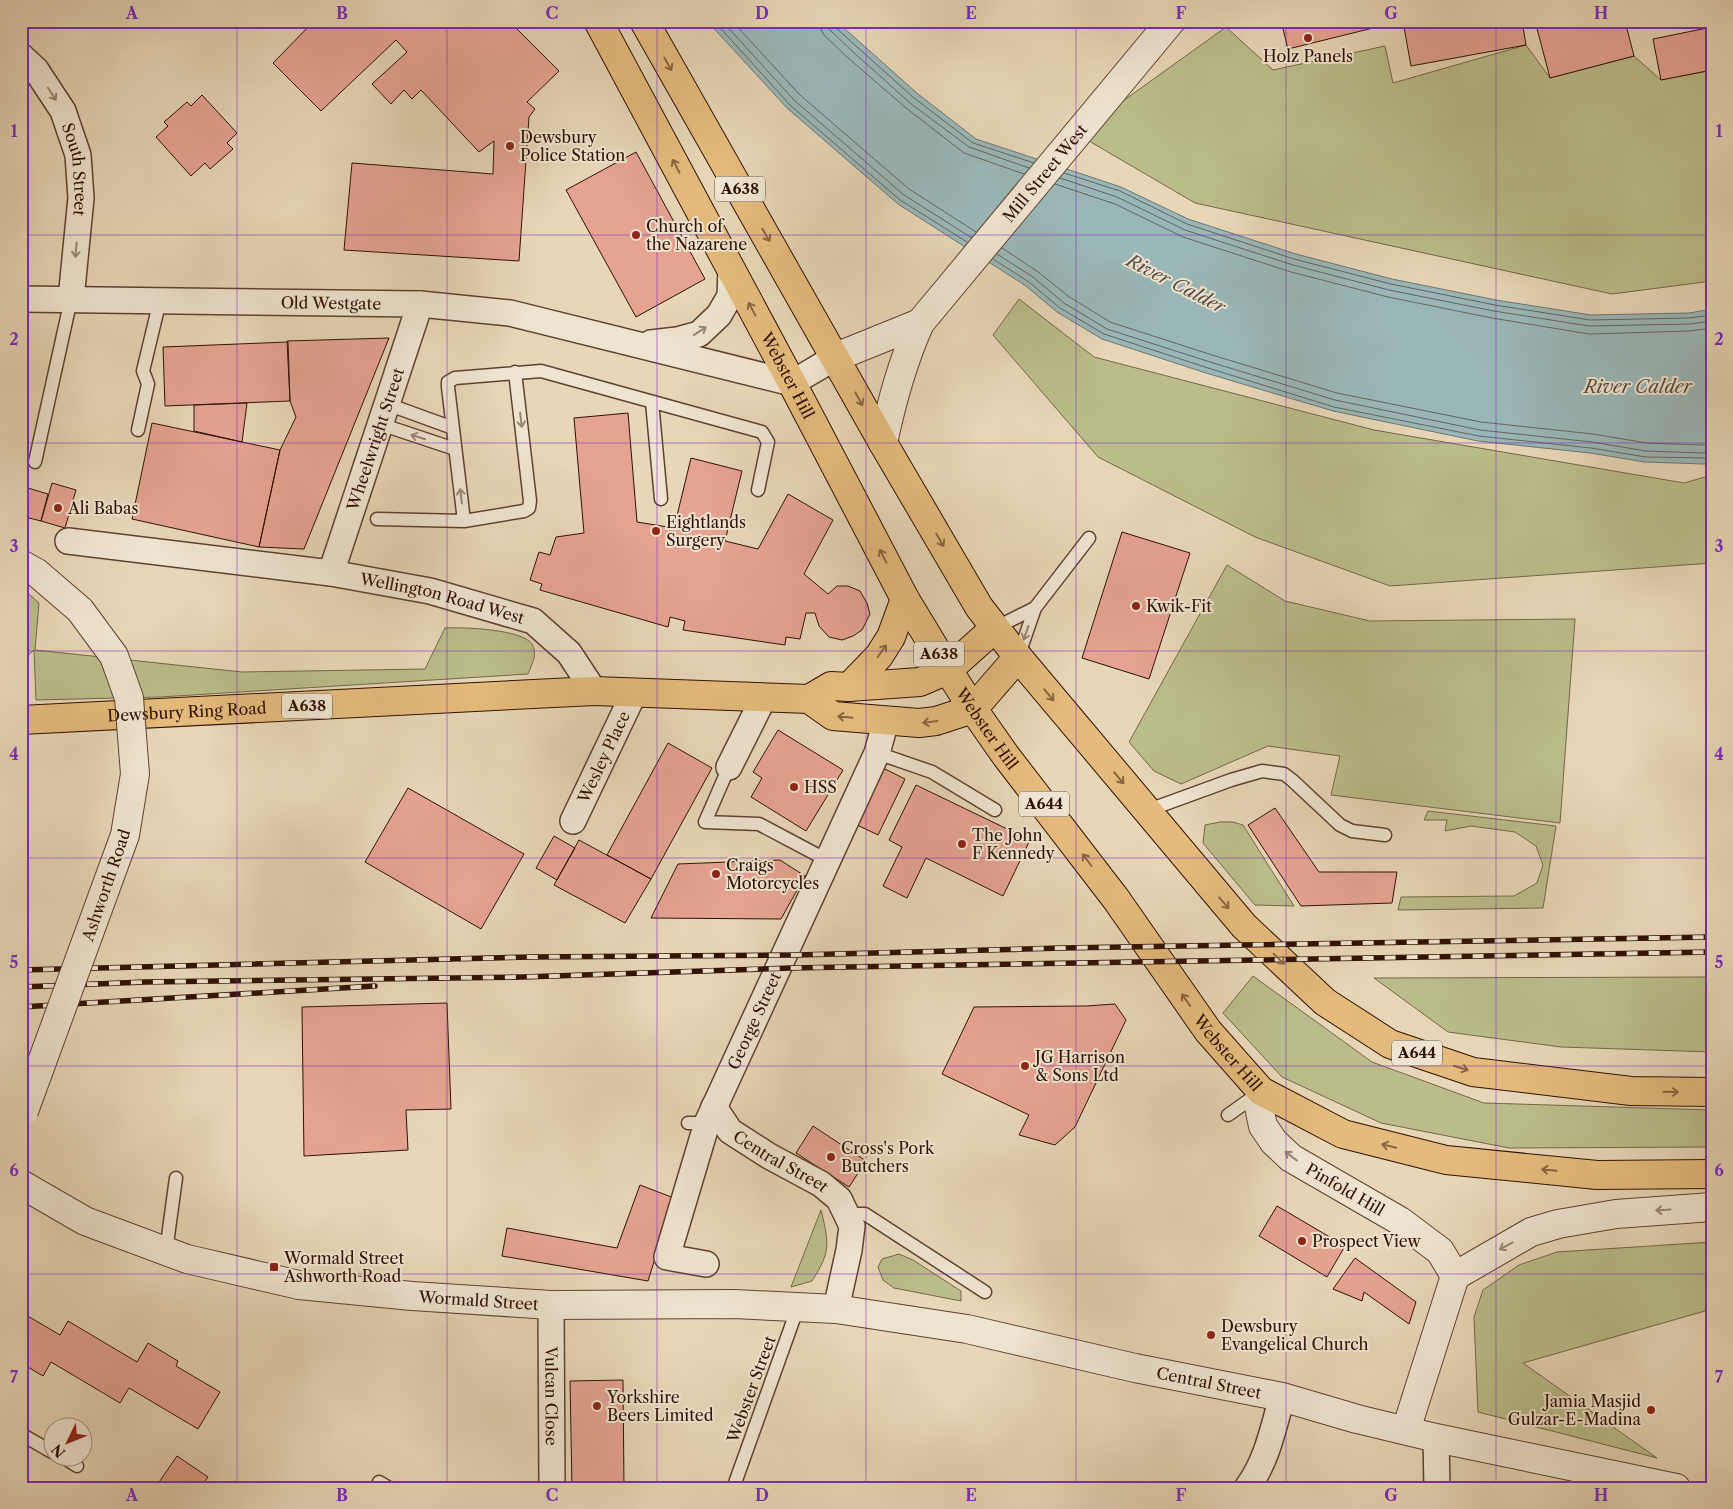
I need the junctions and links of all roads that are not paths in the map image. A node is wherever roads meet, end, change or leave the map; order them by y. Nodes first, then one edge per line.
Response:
1 (598, 21) edge
2 (644, 21) edge
3 (1171, 21) edge
4 (21, 56) edge
5 (731, 269) junction
6 (21, 298) edge
7 (71, 299) junction
8 (160, 300) junction
9 (420, 304) junction
10 (920, 323) junction
11 (636, 345) junction
12 (836, 357) junction
13 (515, 372) junction
14 (792, 383) junction
15 (652, 402) junction
16 (384, 414) junction
17 (453, 428) junction
18 (138, 430) dead end
19 (884, 443) junction
20 (455, 449) junction
21 (35, 462) dead end
22 (758, 490) dead end
23 (661, 499) dead end
24 (377, 519) dead end
25 (464, 521) junction
26 (1089, 538) dead end
27 (68, 540) dead end
28 (21, 564) edge
29 (331, 573) junction
30 (905, 599) junction
31 (1035, 608) junction
32 (995, 628) junction
33 (1018, 657) junction
34 (948, 670) junction
35 (849, 687) junction
36 (594, 691) junction
37 (634, 693) junction
38 (764, 697) junction
39 (809, 699) junction
40 (973, 709) junction
41 (21, 720) edge
42 (886, 721) junction
43 (1088, 741) joint
44 (877, 753) junction
45 (729, 767) joint
46 (995, 810) dead end
47 (1146, 811) junction
48 (573, 821) dead end
49 (1385, 835) dead end
50 (827, 860) junction
51 (1261, 1092) junction
52 (1712, 1092) edge
53 (23, 1115) edge
54 (1228, 1115) dead end
55 (703, 1118) junction
56 (1712, 1174) edge
57 (176, 1178) dead end
58 (21, 1184) edge
59 (1712, 1207) edge
60 (846, 1214) junction
61 (166, 1251) junction
62 (706, 1264) dead end
63 (1455, 1276) junction
64 (985, 1292) dead end
65 (551, 1305) junction
66 (798, 1307) junction
67 (836, 1309) junction
68 (1282, 1397) junction
69 (1406, 1430) junction
70 (21, 1434) edge
71 (1436, 1438) junction
72 (42, 1446) edge
73 (735, 1483) dead end
74 (552, 1488) edge
75 (1247, 1488) edge
76 (1437, 1488) edge
77 (1676, 1488) edge

5 -> 1 highway, Webster Hill / A638
2 -> 12 highway, A638
3 - 10 street, Mill Street West
4 -> 7 street, South Street
11 -> 5 street, Old Westgate
14 -> 5 highway, Webster Hill / A638
6 - 7 street, Old Westgate
7 - 8 street, Old Westgate
7 - 21 lane
8 - 9 street, Old Westgate
8 - 18 lane
9 - 11 street, Old Westgate
9 - 16 street, Wheelwright Street
10 - 12 street, Mill Street West
10 - 19 street, Mill Street West
11 - 14 street, Old Westgate
12 - 14 street
12 -> 19 highway, A638
13 - 15 lane
13 - 17 lane
13 -> 25 lane
30 -> 14 highway, Webster Hill / A638
15 - 22 lane
15 - 23 lane
16 - 17 lane
20 -> 16 lane
16 - 29 street, Wheelwright Street
17 - 20 lane
19 -> 32 highway, A638
25 -> 20 lane
24 - 25 lane
26 - 31 lane
27 - 29 street, Wellington Road West
28 - 53 street, Ashworth Road, bridge
29 - 36 street, Wellington Road West
30 - 34 highway, Webster Hill / A638
35 -> 30 highway
31 - 32 lane
31 -> 33 lane
32 - 33 highway, A638
32 - 34 highway, A638
33 - 40 highway
33 -> 43 highway, A638
34 - 35 highway, A638
34 - 40 highway, Webster Hill / A638
35 - 39 highway, A638
36 - 37 highway, A638
36 - 41 highway, Dewsbury Ring Road / A638
37 - 38 highway, A638
37 - 48 street, Wesley Place
38 - 39 highway, A638
38 - 45 street
42 -> 39 highway
40 -> 42 highway
51 -> 40 highway, Webster Hill / A644
42 - 44 street
43 -> 47 highway, A644
44 - 46 lane
44 - 50 street, George Street
45 - 50 lane
47 - 49 lane
47 -> 52 highway, A644
50 - 55 street, George Street
51 - 54 lane
56 -> 51 highway, Webster Hill / A644
63 -> 51 street, Pinfold Hill
55 - 60 street, Central Street
55 - 62 street, George Street
57 - 61 lane
58 - 61 street, Wormald Street
59 -> 63 street
60 - 64 lane
60 - 67 street, Central Street
61 - 65 street, Wormald Street
63 - 69 street
65 - 66 street, Wormald Street
65 - 74 street, Vulcan Close
66 - 67 street, Wormald Street
66 - 73 lane, Webster Street
67 - 68 street, Central Street
68 - 69 street, Central Street
68 - 75 street
69 - 71 street, Central Street
70 - 72 lane
71 - 76 street
71 - 77 street, Central Street

